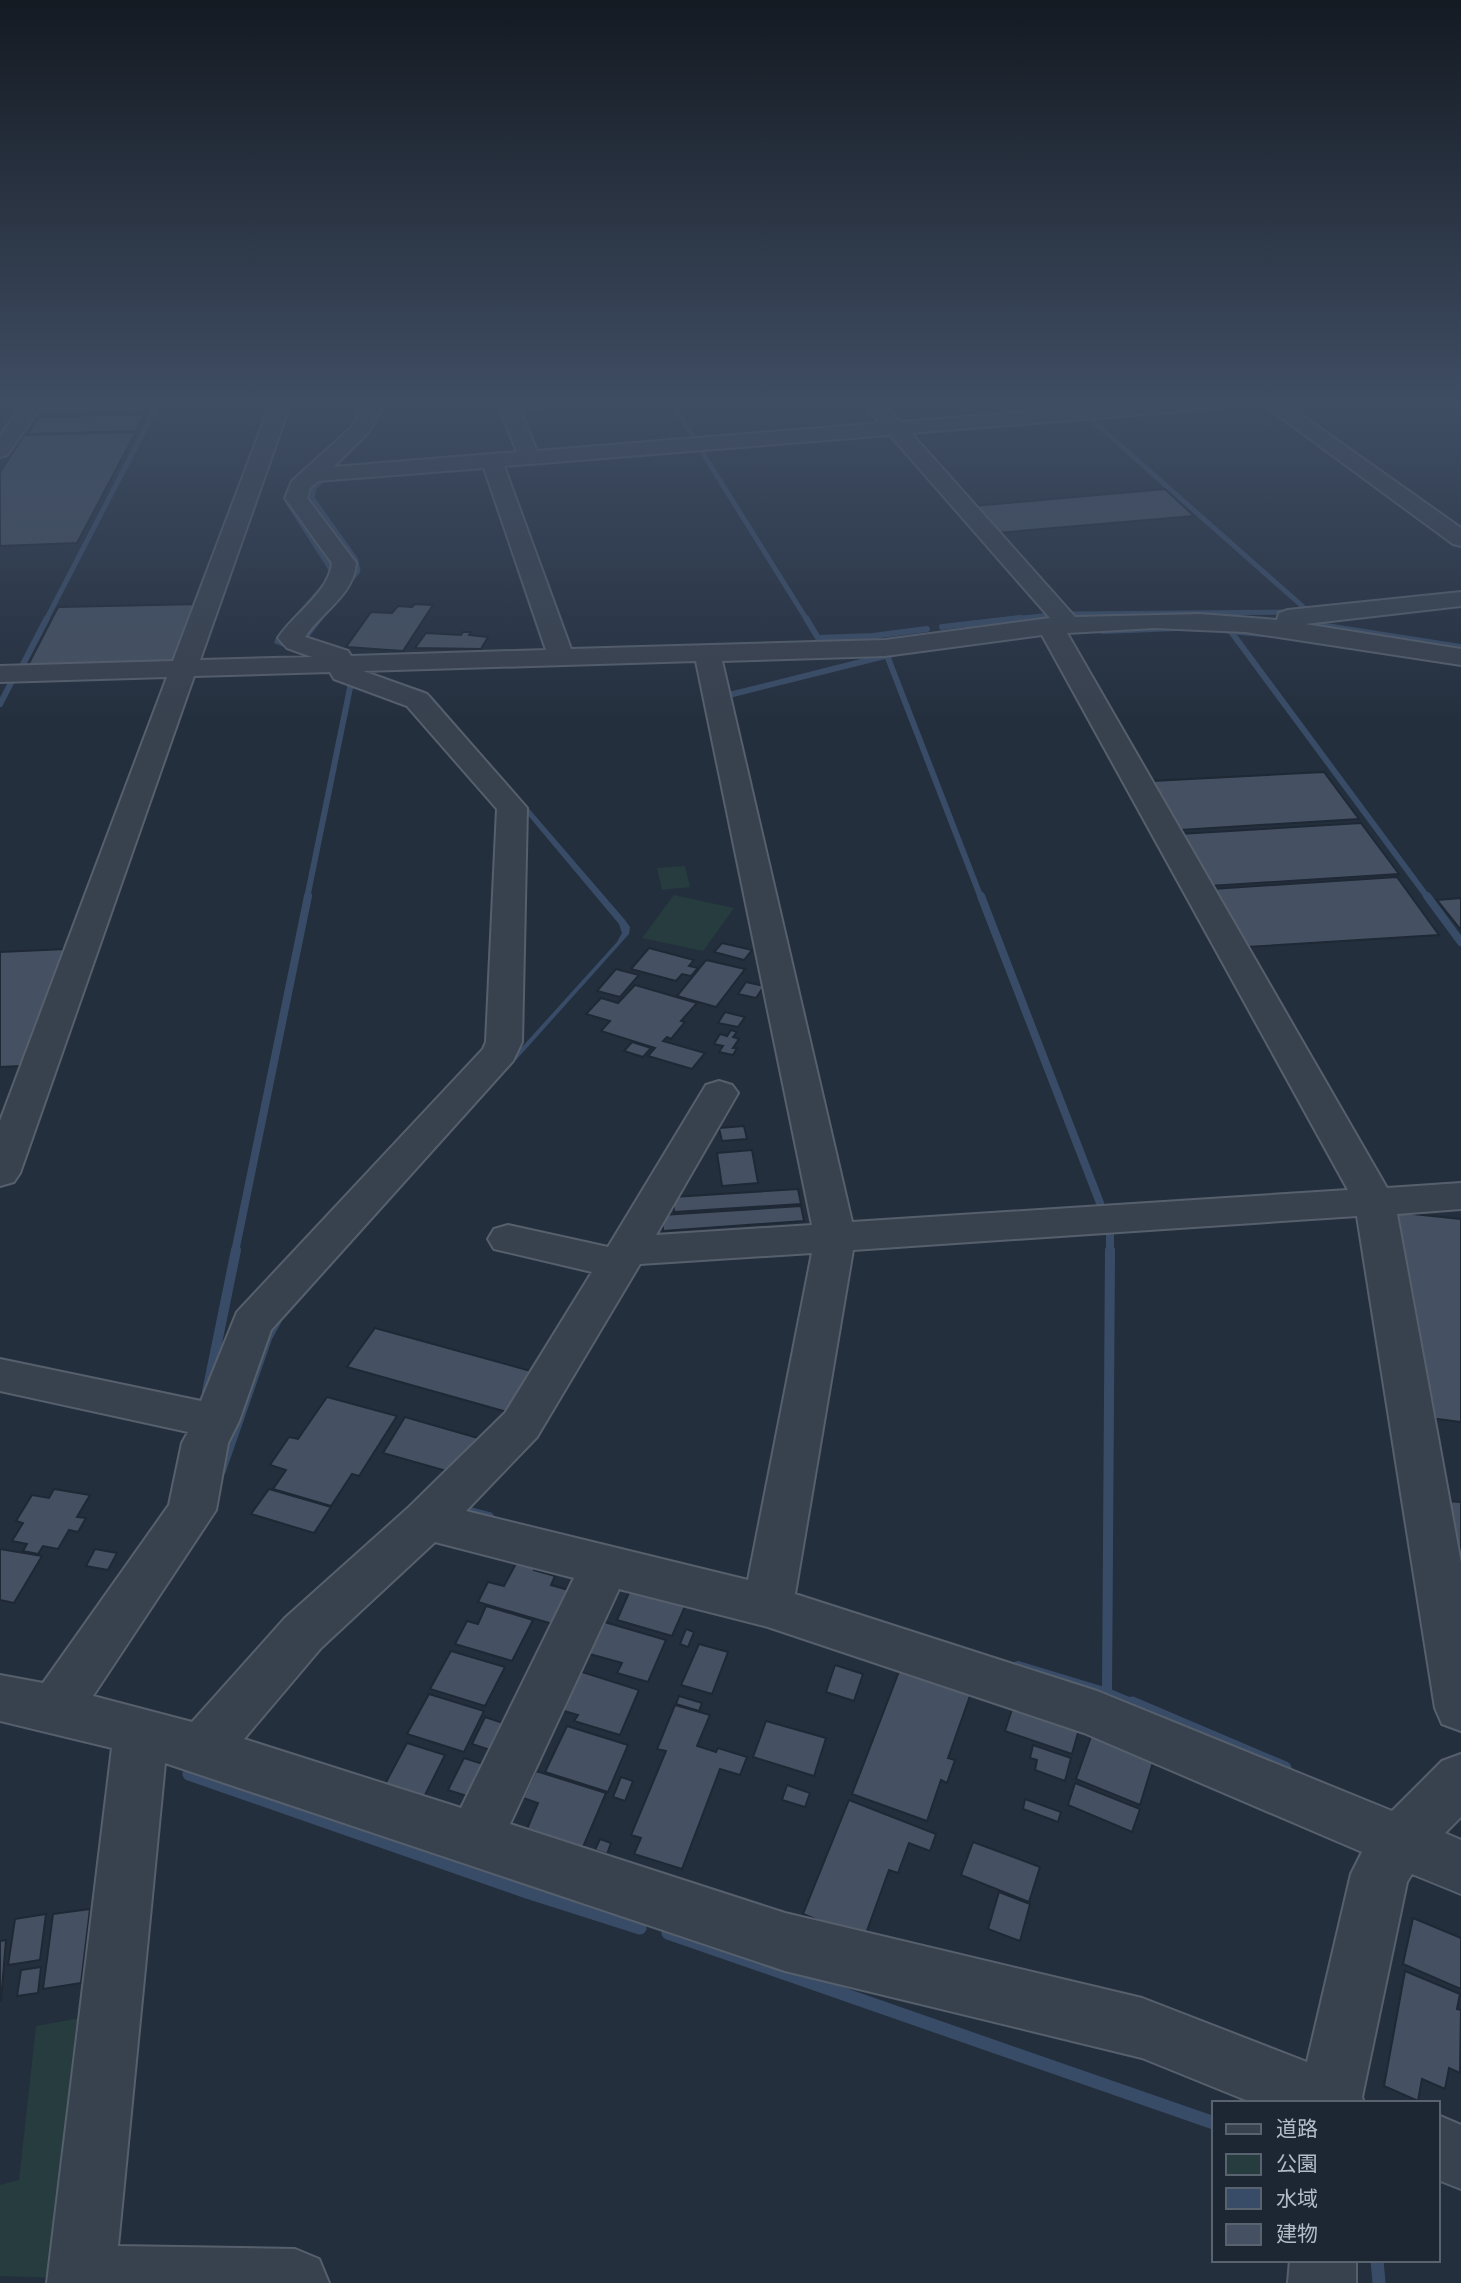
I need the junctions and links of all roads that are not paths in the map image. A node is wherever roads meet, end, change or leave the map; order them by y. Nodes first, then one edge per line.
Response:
1 (242, 509) edge
2 (304, 509) edge
3 (509, 509) edge
4 (962, 509) edge
5 (1419, 509) edge
6 (1461, 539) edge
7 (1461, 599) edge
8 (1245, 624) junction
9 (1060, 626) junction
10 (706, 653) junction
11 (561, 657) junction
12 (1450, 663) edge
13 (338, 664) junction
14 (184, 669) junction
15 (0, 674) edge
16 (719, 1093) dead end
17 (0, 1172) edge
18 (1461, 1196) edge
19 (1375, 1202) junction
20 (835, 1238) junction
21 (508, 1239) dead end
22 (622, 1257) junction
23 (0, 1375) edge
24 (216, 1421) junction
25 (426, 1521) junction
26 (605, 1566) junction
27 (770, 1596) junction
28 (0, 1698) edge
29 (1461, 1708) edge
30 (55, 1709) junction
31 (141, 1733) junction
32 (202, 1749) junction
33 (1461, 1779) edge
34 (474, 1841) junction
35 (1400, 1841) junction
36 (1461, 1867) edge
37 (1328, 2101) edge
38 (1331, 2101) edge
39 (1440, 2148) edge
40 (1461, 2157) edge
41 (1323, 2262) edge
42 (82, 2281) edge
43 (295, 2283) edge
44 (1322, 2283) edge

1 - 14 street
2 - 13 street
3 - 11 street
4 - 9 street
5 - 6 street
7 - 8 street
8 - 9 street
8 - 12 street
9 - 10 street
9 - 19 street
10 - 11 street
10 - 20 street
11 - 13 street
13 - 14 street
13 - 24 street
14 - 15 street
14 - 17 street
16 - 22 street
18 - 19 street
19 - 20 street
19 - 29 street
20 - 22 street
20 - 27 street
21 - 22 street
22 - 25 street
23 - 24 street
24 - 30 street
25 - 26 street
25 - 32 street
26 - 27 street
26 - 34 street
27 - 35 street
28 - 30 street
30 - 31 street
31 - 32 street
31 - 42 street
32 - 34 street
33 - 35 street
34 - 37 street
35 - 36 street
35 - 38 street
39 - 40 street
41 - 44 street
42 - 43 street

